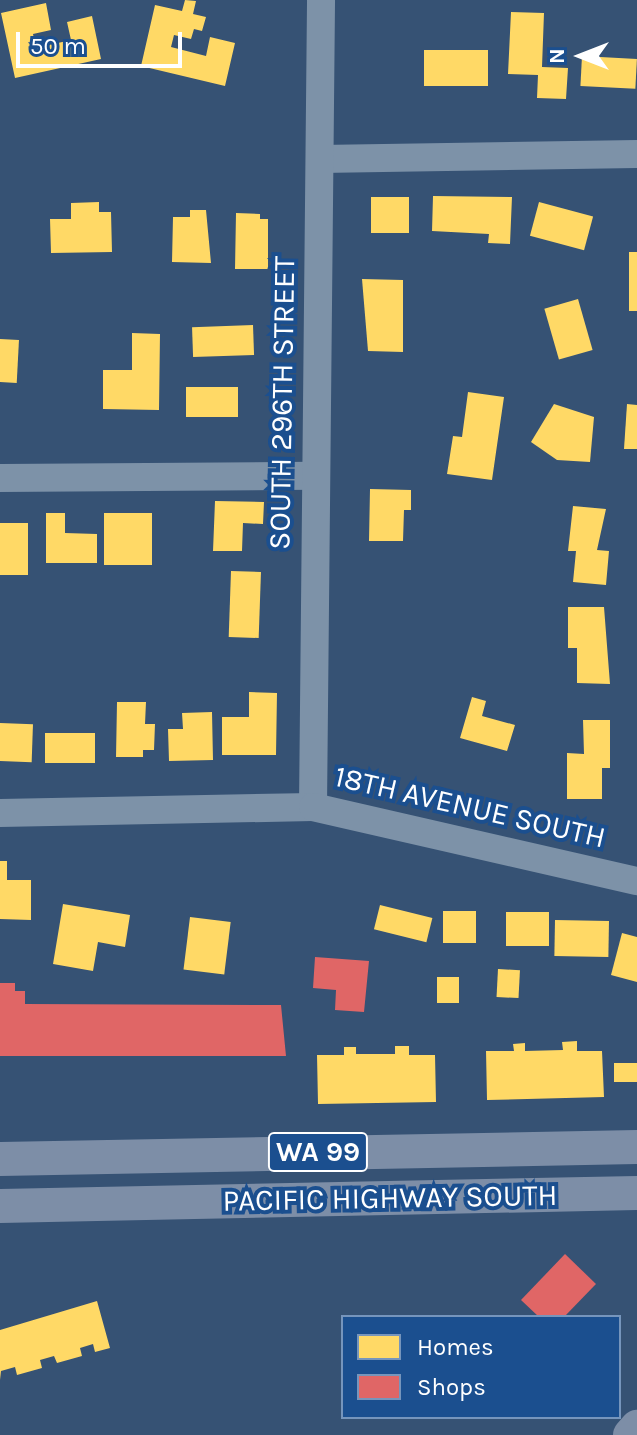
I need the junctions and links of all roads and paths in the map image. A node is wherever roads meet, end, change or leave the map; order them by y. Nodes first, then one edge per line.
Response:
1 (321, 0) edge
2 (637, 154) edge
3 (320, 159) junction
4 (313, 476) junction
5 (0, 478) edge
6 (313, 807) junction
7 (0, 813) edge
8 (637, 881) edge
9 (637, 1147) edge
10 (0, 1159) edge
11 (637, 1193) edge
12 (0, 1206) edge
13 (637, 1427) edge
14 (630, 1435) edge

1 - 3 street, SOUTH 296TH STREET
2 - 3 street
3 - 4 street, SOUTH 296TH STREET
4 - 5 street
4 - 6 street, SOUTH 296TH STREET
6 - 7 street, 18TH AVENUE SOUTH
6 - 8 street, 18TH AVENUE SOUTH
9 - 10 main road, PACIFIC HIGHWAY SOUTH / WA 99
11 - 12 main road, PACIFIC HIGHWAY SOUTH / WA 99
13 - 14 main road

